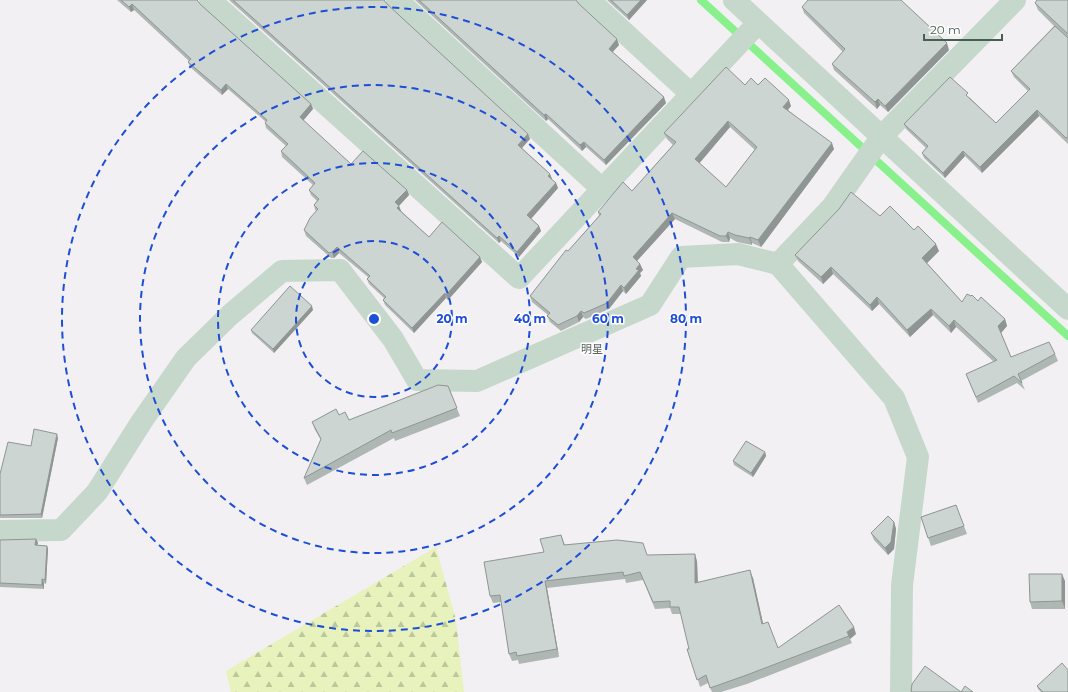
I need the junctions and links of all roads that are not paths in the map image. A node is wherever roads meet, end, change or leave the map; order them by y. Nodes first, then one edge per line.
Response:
1 (210, 0) edge
2 (397, 0) edge
3 (589, 0) edge
4 (734, 0) edge
5 (1015, 0) edge
6 (755, 26) junction
7 (691, 94) junction
8 (874, 148) junction
9 (602, 189) junction
10 (778, 264) junction
11 (1068, 309) edge
12 (0, 531) edge
13 (901, 692) edge

1 - 9 street
2 - 9 street
3 - 7 street
4 - 6 street
5 - 8 street
6 - 7 street
6 - 8 street
7 - 9 street
8 - 10 street
8 - 11 street
10 - 12 street
10 - 13 street

